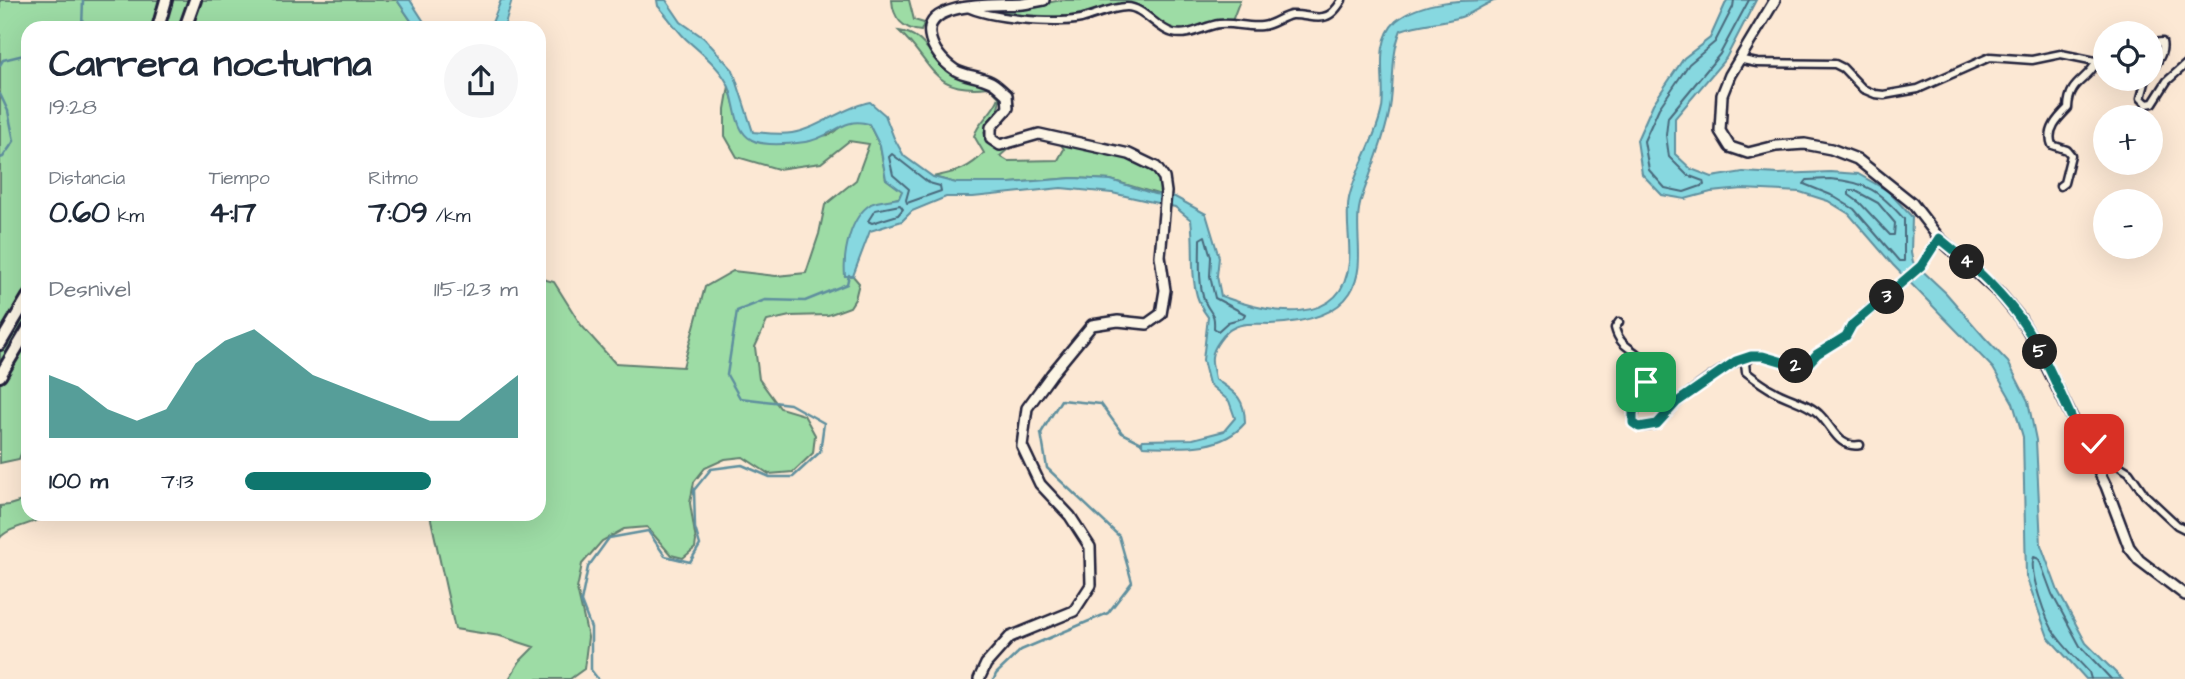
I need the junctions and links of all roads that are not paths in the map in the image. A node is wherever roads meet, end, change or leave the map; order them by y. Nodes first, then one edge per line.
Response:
1 (166, 0) edge
2 (195, 0) edge
3 (1044, 0) edge
4 (1342, 0) edge
5 (1775, 0) edge
6 (964, 6) junction
7 (160, 21) edge
8 (188, 21) edge
9 (1738, 59) junction
10 (2093, 61) edge
11 (2185, 65) edge
12 (2093, 69) edge
13 (2163, 87) edge
14 (2143, 91) edge
15 (2161, 91) edge
16 (2060, 186) dead end
17 (1939, 238) junction
18 (21, 310) edge
19 (1619, 323) dead end
20 (21, 341) edge
21 (0, 344) edge
22 (1751, 356) junction
23 (0, 376) edge
24 (1860, 445) dead end
25 (2085, 446) junction
26 (2185, 529) edge
27 (2185, 595) edge
28 (979, 679) edge

1 - 7 highway
2 - 8 highway
3 - 6 main road
4 - 6 street
5 - 9 main road
6 - 28 main road
9 - 10 street
9 - 17 main road
11 - 13 street
12 - 16 street
14 - 15 street
17 - 22 street
17 - 25 main road
18 - 21 highway
19 - 22 street
20 - 23 highway
22 - 24 street
25 - 26 street
25 - 27 main road

